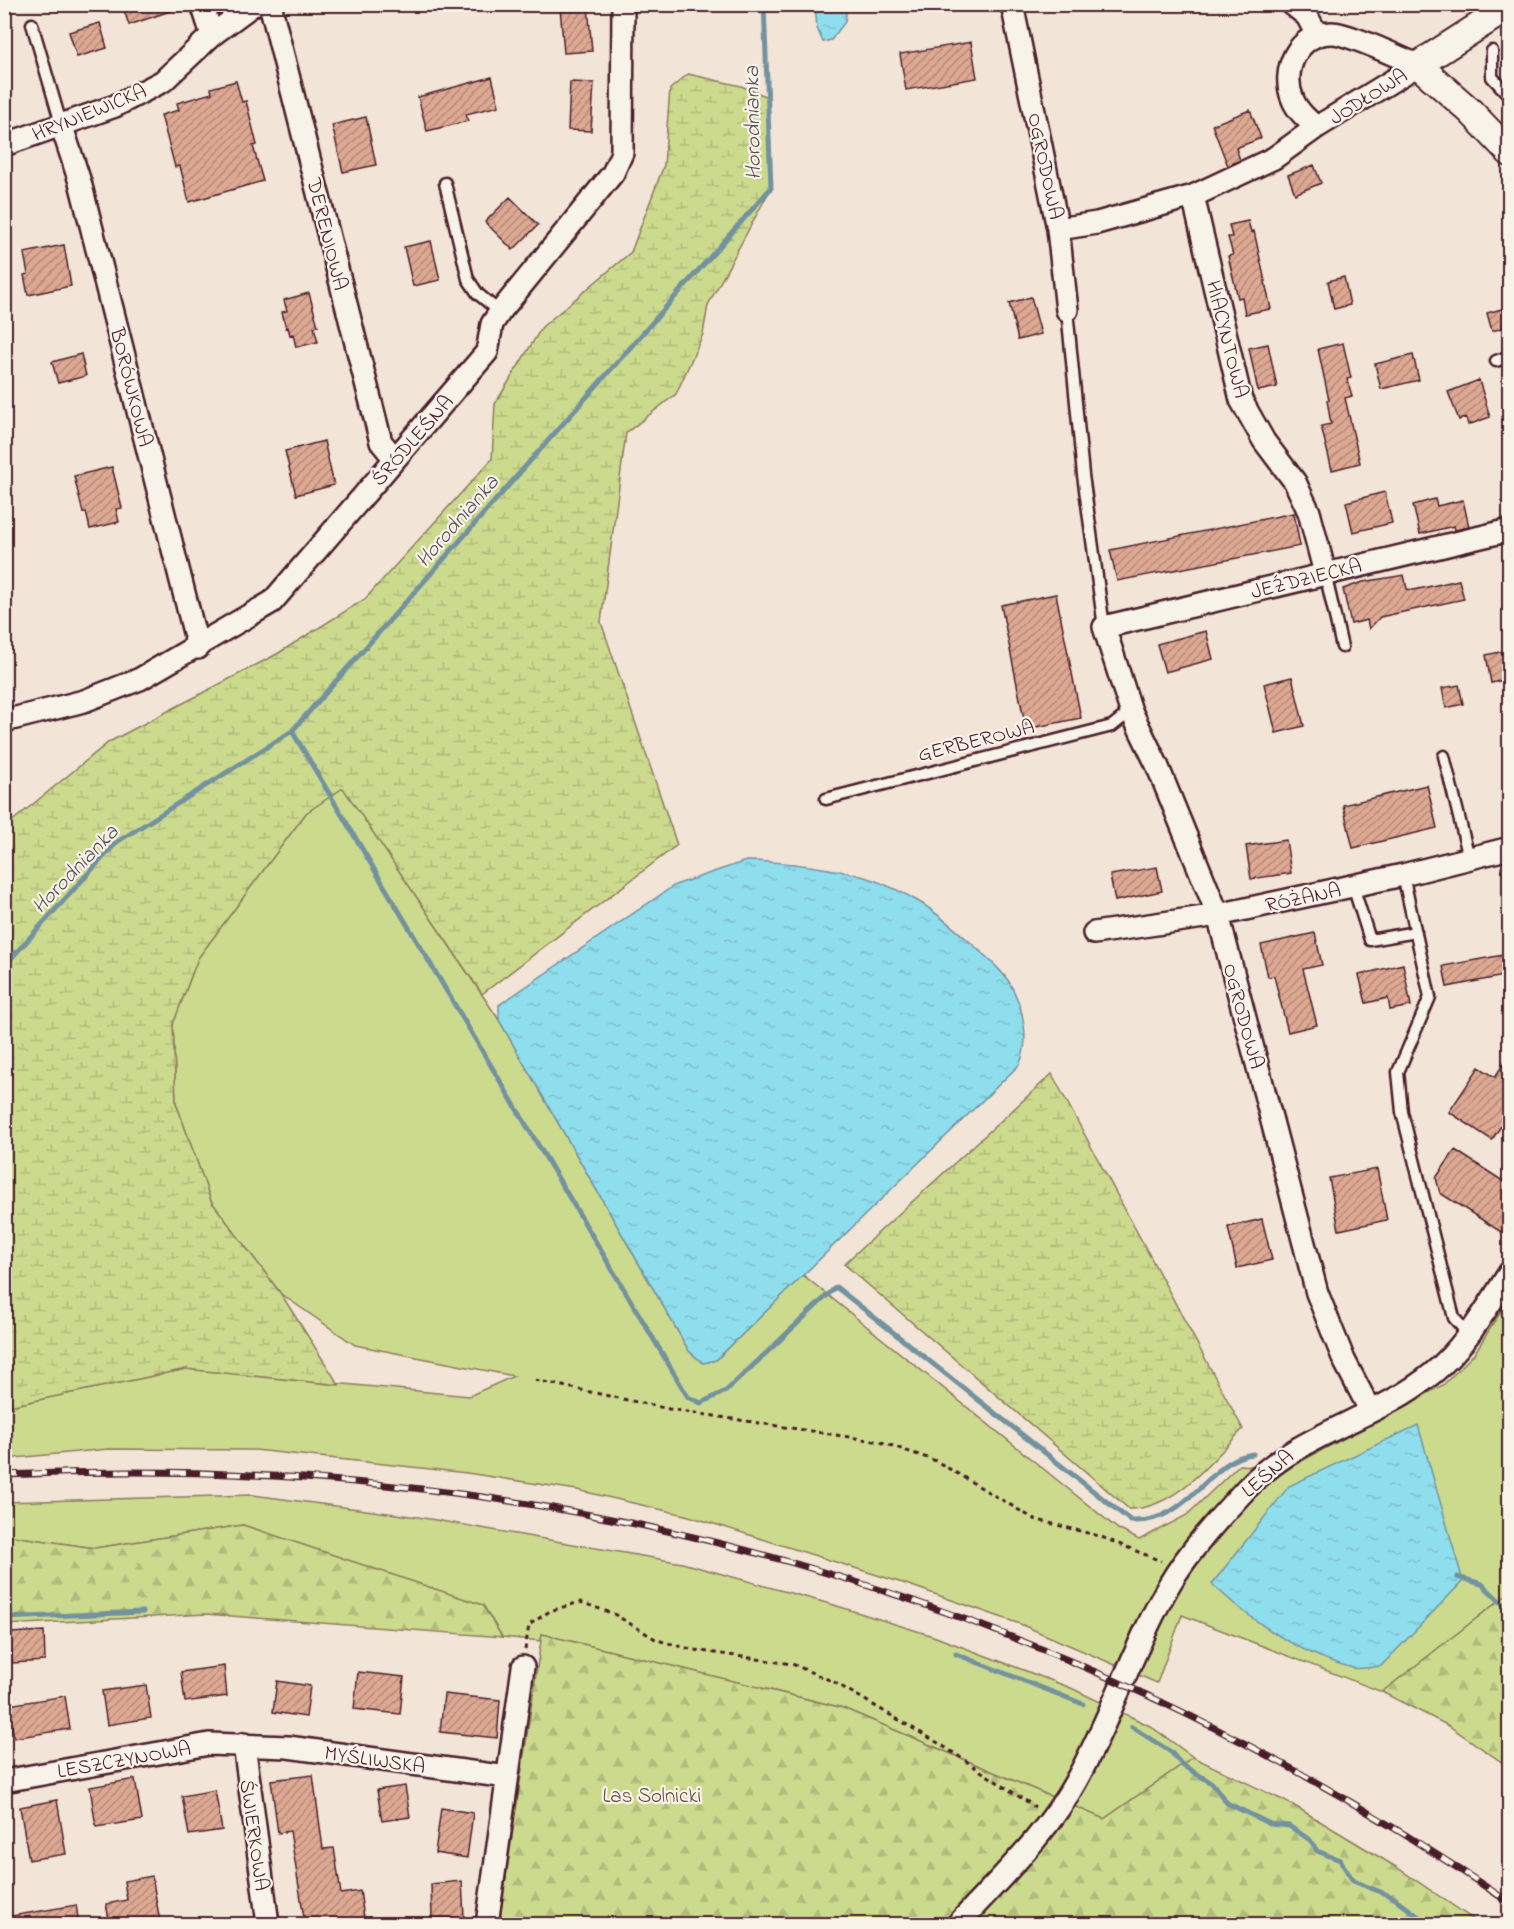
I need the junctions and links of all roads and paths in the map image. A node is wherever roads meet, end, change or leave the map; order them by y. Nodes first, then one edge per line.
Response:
1 (201, 4) edge
2 (254, 4) edge
3 (270, 4) edge
4 (623, 4) edge
5 (1012, 4) edge
6 (1292, 4) edge
7 (1509, 6) edge
8 (32, 24) dead end
9 (212, 35) junction
10 (1317, 35) junction
11 (1492, 51) dead end
12 (1418, 64) junction
13 (1509, 96) edge
14 (62, 127) junction
15 (1317, 127) junction
16 (1503, 141) edge
17 (4, 145) edge
18 (445, 183) dead end
19 (1193, 196) junction
20 (1058, 229) junction
21 (1067, 310) joint
22 (500, 312) junction
23 (1509, 356) edge
24 (1497, 361) dead end
25 (395, 459) junction
26 (1509, 530) edge
27 (1325, 573) junction
28 (1104, 627) junction
29 (1342, 646) dead end
30 (198, 648) junction
31 (1131, 711) junction
32 (4, 721) edge
33 (1444, 756) dead end
34 (826, 799) dead end
35 (1509, 848) edge
36 (1469, 858) junction
37 (1403, 875) junction
38 (1353, 886) junction
39 (1218, 915) junction
40 (1416, 932) junction
41 (1094, 933) dead end
42 (1509, 1272) edge
43 (1469, 1335) junction
44 (535, 1380) dead end
45 (1370, 1410) junction
46 (1180, 1569) junction
47 (523, 1667) joint
48 (244, 1744) junction
49 (507, 1777) junction
50 (4, 1781) edge
51 (1052, 1818) junction
52 (268, 1924) edge
53 (487, 1924) edge
54 (958, 1924) edge

1 - 9 street
2 - 9 street, HRYNIEWICKA
3 - 25 street, DERENIOWA
4 - 22 street, ŚRÓDLEŚNA
5 - 20 street, OGRODOWA
6 - 10 street
7 - 12 street, JODŁOWA
8 - 14 lane
9 - 14 street, HRYNIEWICKA
10 - 12 street, JODŁOWA
10 - 15 street, JODŁOWA
11 - 13 lane
12 - 15 street, JODŁOWA
12 - 16 street
14 - 17 street, HRYNIEWICKA
14 - 30 street, BORÓWKOWA
15 - 19 street, JODŁOWA
18 - 22 lane
19 - 20 street, OGRODOWA
19 - 27 street, HIACYNTOWA
20 - 21 street
21 - 28 lane
22 - 25 street, ŚRÓDLEŚNA
23 - 24 lane
25 - 30 street, ŚRÓDLEŚNA
26 - 27 street, JEŹDZIECKA
27 - 28 street, JEŹDZIECKA
27 - 29 lane
28 - 31 street, OGRODOWA
30 - 32 street, ŚRÓDLEŚNA
31 - 34 lane, GERBEROWA
31 - 39 street, OGRODOWA
33 - 36 lane
35 - 36 street, RÓŻANA
36 - 37 street, RÓŻANA
37 - 38 street, RÓŻANA
37 - 40 lane
38 - 39 street, RÓŻANA
38 - 40 lane
39 - 41 street, RÓŻANA
39 - 45 street, OGRODOWA
40 - 43 lane
42 - 43 street, LEŚNA
43 - 45 street, LEŚNA
44 - 46 path
45 - 46 street, LEŚNA
46 - 51 street, LEŚNA
47 - 49 street
47 - 51 path
48 - 49 street, MYŚLIWSKA
48 - 50 street, LESZCZYNOWA
48 - 52 street, ŚWIERKOWA
49 - 53 street
51 - 54 street, LEŚNA

